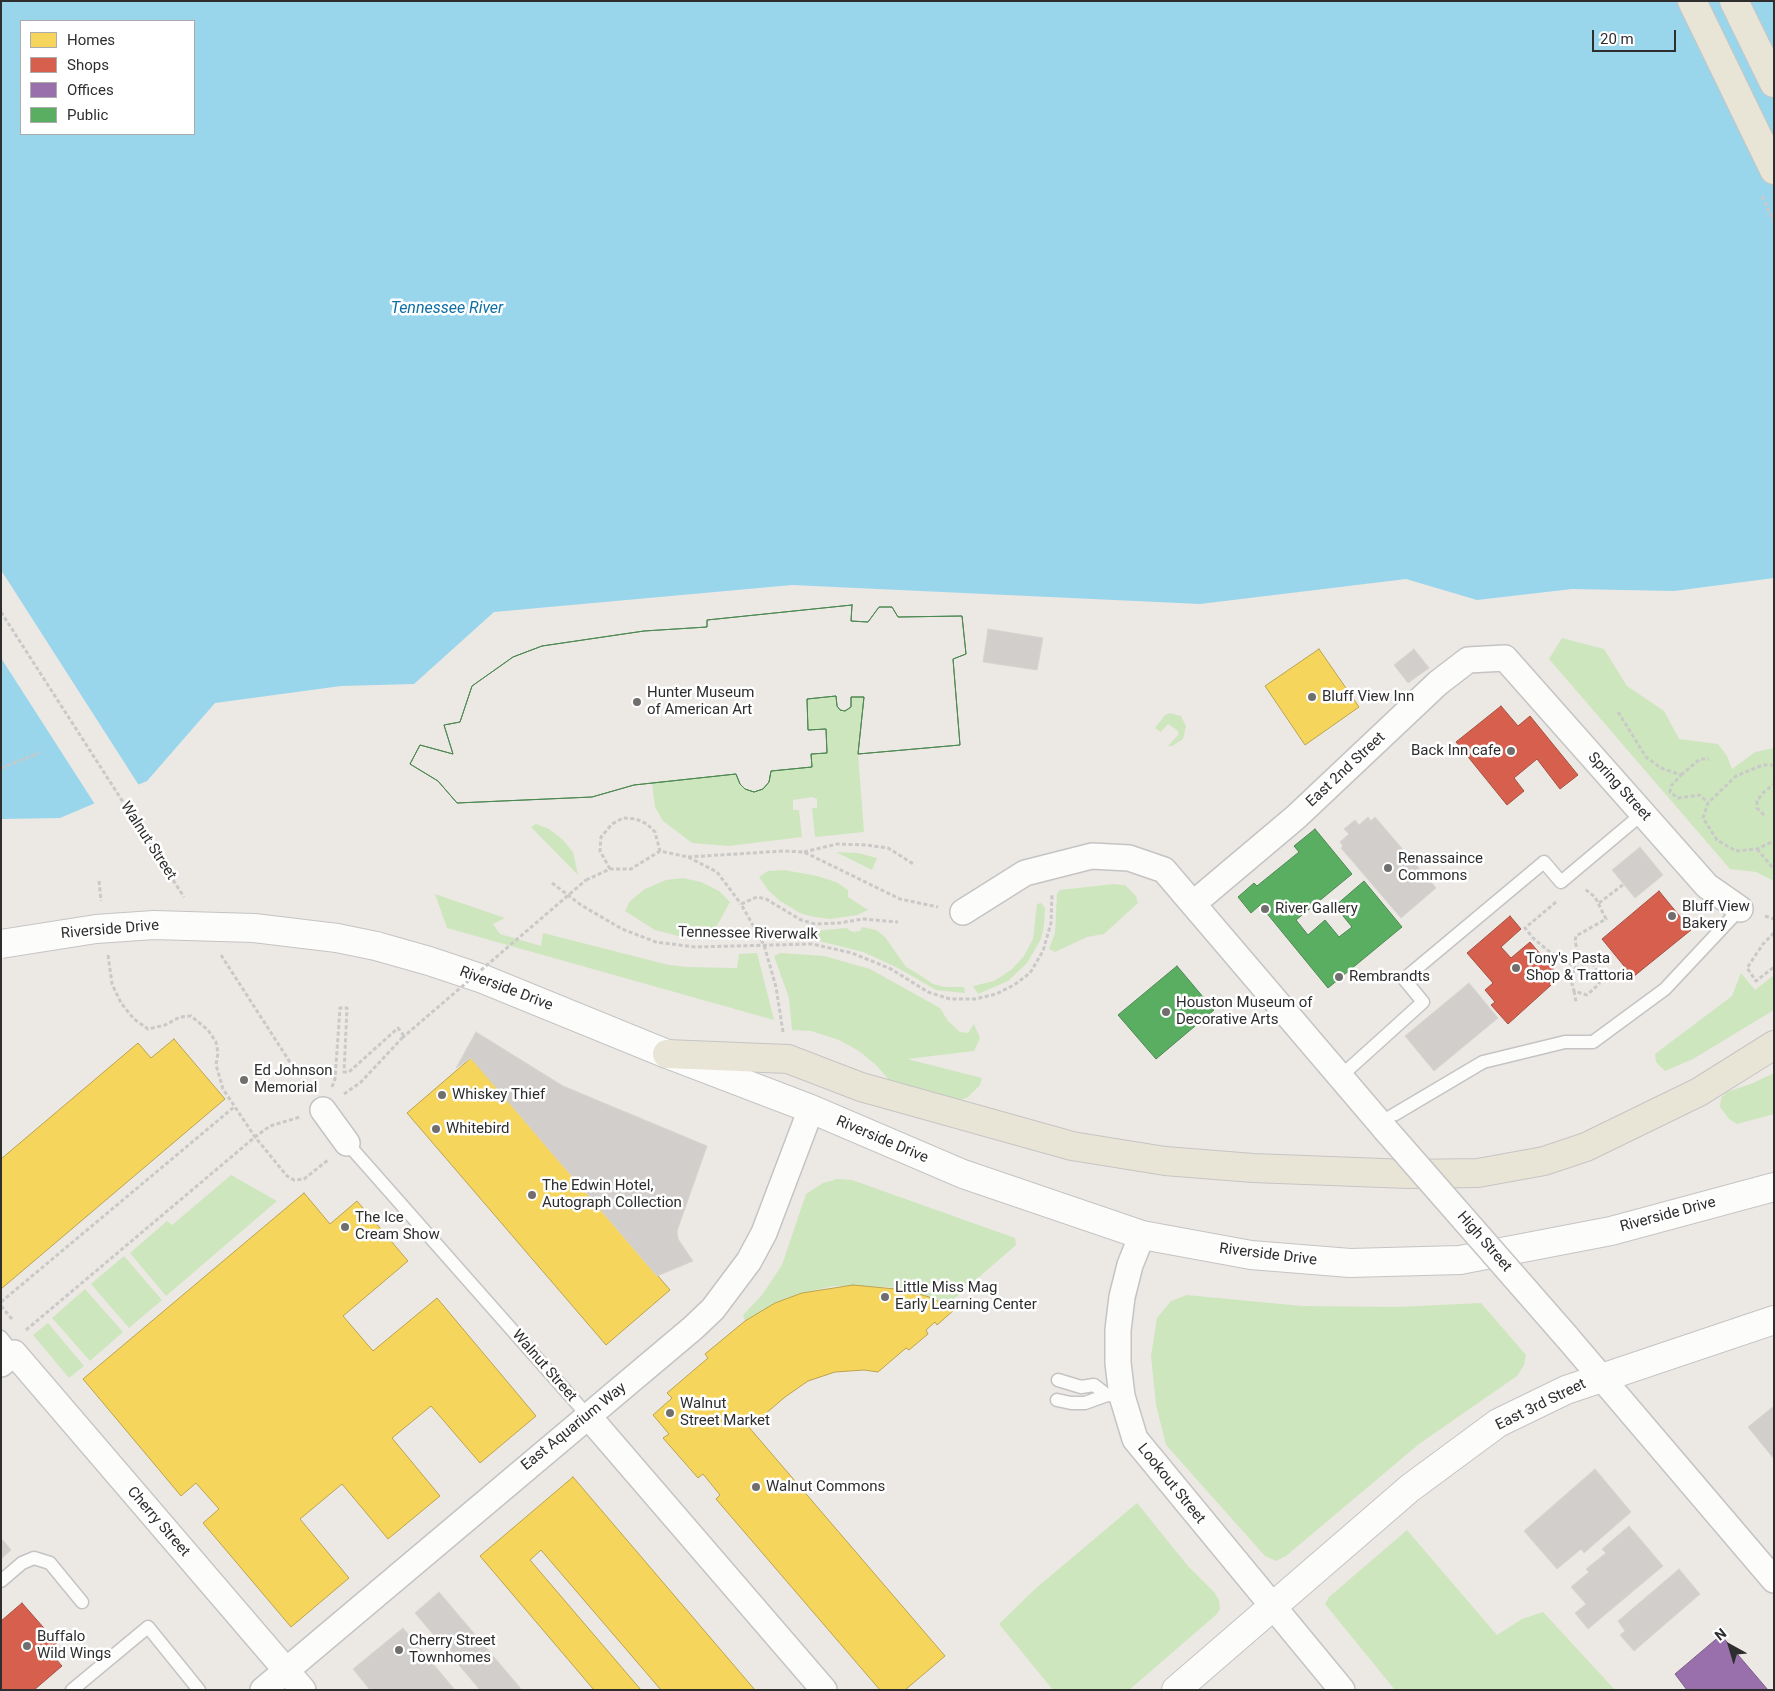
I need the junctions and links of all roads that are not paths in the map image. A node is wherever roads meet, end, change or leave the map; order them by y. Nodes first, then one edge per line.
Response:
1 (1692, 1) edge
2 (1734, 1) edge
3 (1774, 83) edge
4 (1774, 170) edge
5 (1505, 658) joint
6 (1642, 814) junction
7 (1194, 903) junction
8 (1740, 909) joint
9 (962, 912) road end
10 (1, 944) edge
11 (1774, 1045) edge
12 (667, 1054) junction
13 (1340, 1076) junction
14 (811, 1108) junction
15 (324, 1110) road end
16 (1383, 1126) junction
17 (347, 1143) joint
18 (1774, 1187) edge
19 (1142, 1235) junction
20 (1774, 1320) edge
21 (10, 1347) edge
22 (1601, 1377) junction
23 (1058, 1380) dead end
24 (1115, 1395) junction
25 (1057, 1400) dead end
26 (588, 1416) junction
27 (1774, 1580) edge
28 (1, 1581) edge
29 (82, 1602) dead end
30 (1272, 1608) junction
31 (285, 1670) junction
32 (74, 1689) edge
33 (199, 1690) edge
34 (262, 1690) edge
35 (302, 1690) edge
36 (824, 1690) edge
37 (1176, 1690) edge
38 (1342, 1690) edge

1 - 4 main road
2 - 3 main road
5 - 6 street, Spring Street
5 - 7 street, East 2nd Street
6 - 8 street, Spring Street
6 - 13 lane
7 - 9 street, High Street
7 - 13 street, High Street
8 - 16 lane
10 - 12 main road, Riverside Drive, bridge
11 - 12 main road
12 - 14 main road, Riverside Drive
13 - 16 street, High Street
14 - 19 main road, Riverside Drive
14 - 26 street, East Aquarium Way
15 - 17 street, Walnut Street
16 - 22 street, High Street, bridge
17 - 26 lane, Walnut Street
18 - 19 main road, Riverside Drive
19 - 24 street, Lookout Street
20 - 22 main road, East 3rd Street
21 - 31 street, Cherry Street
22 - 27 street, High Street
22 - 30 main road, East 3rd Street
23 - 24 lane
24 - 25 lane
24 - 30 street, Lookout Street
26 - 31 street, East Aquarium Way
26 - 36 street, Walnut Street
28 - 29 lane
30 - 37 main road, East 3rd Street
30 - 38 street, Lookout Street
31 - 34 street, East Aquarium Way
31 - 35 street, Cherry Street
32 - 33 lane

